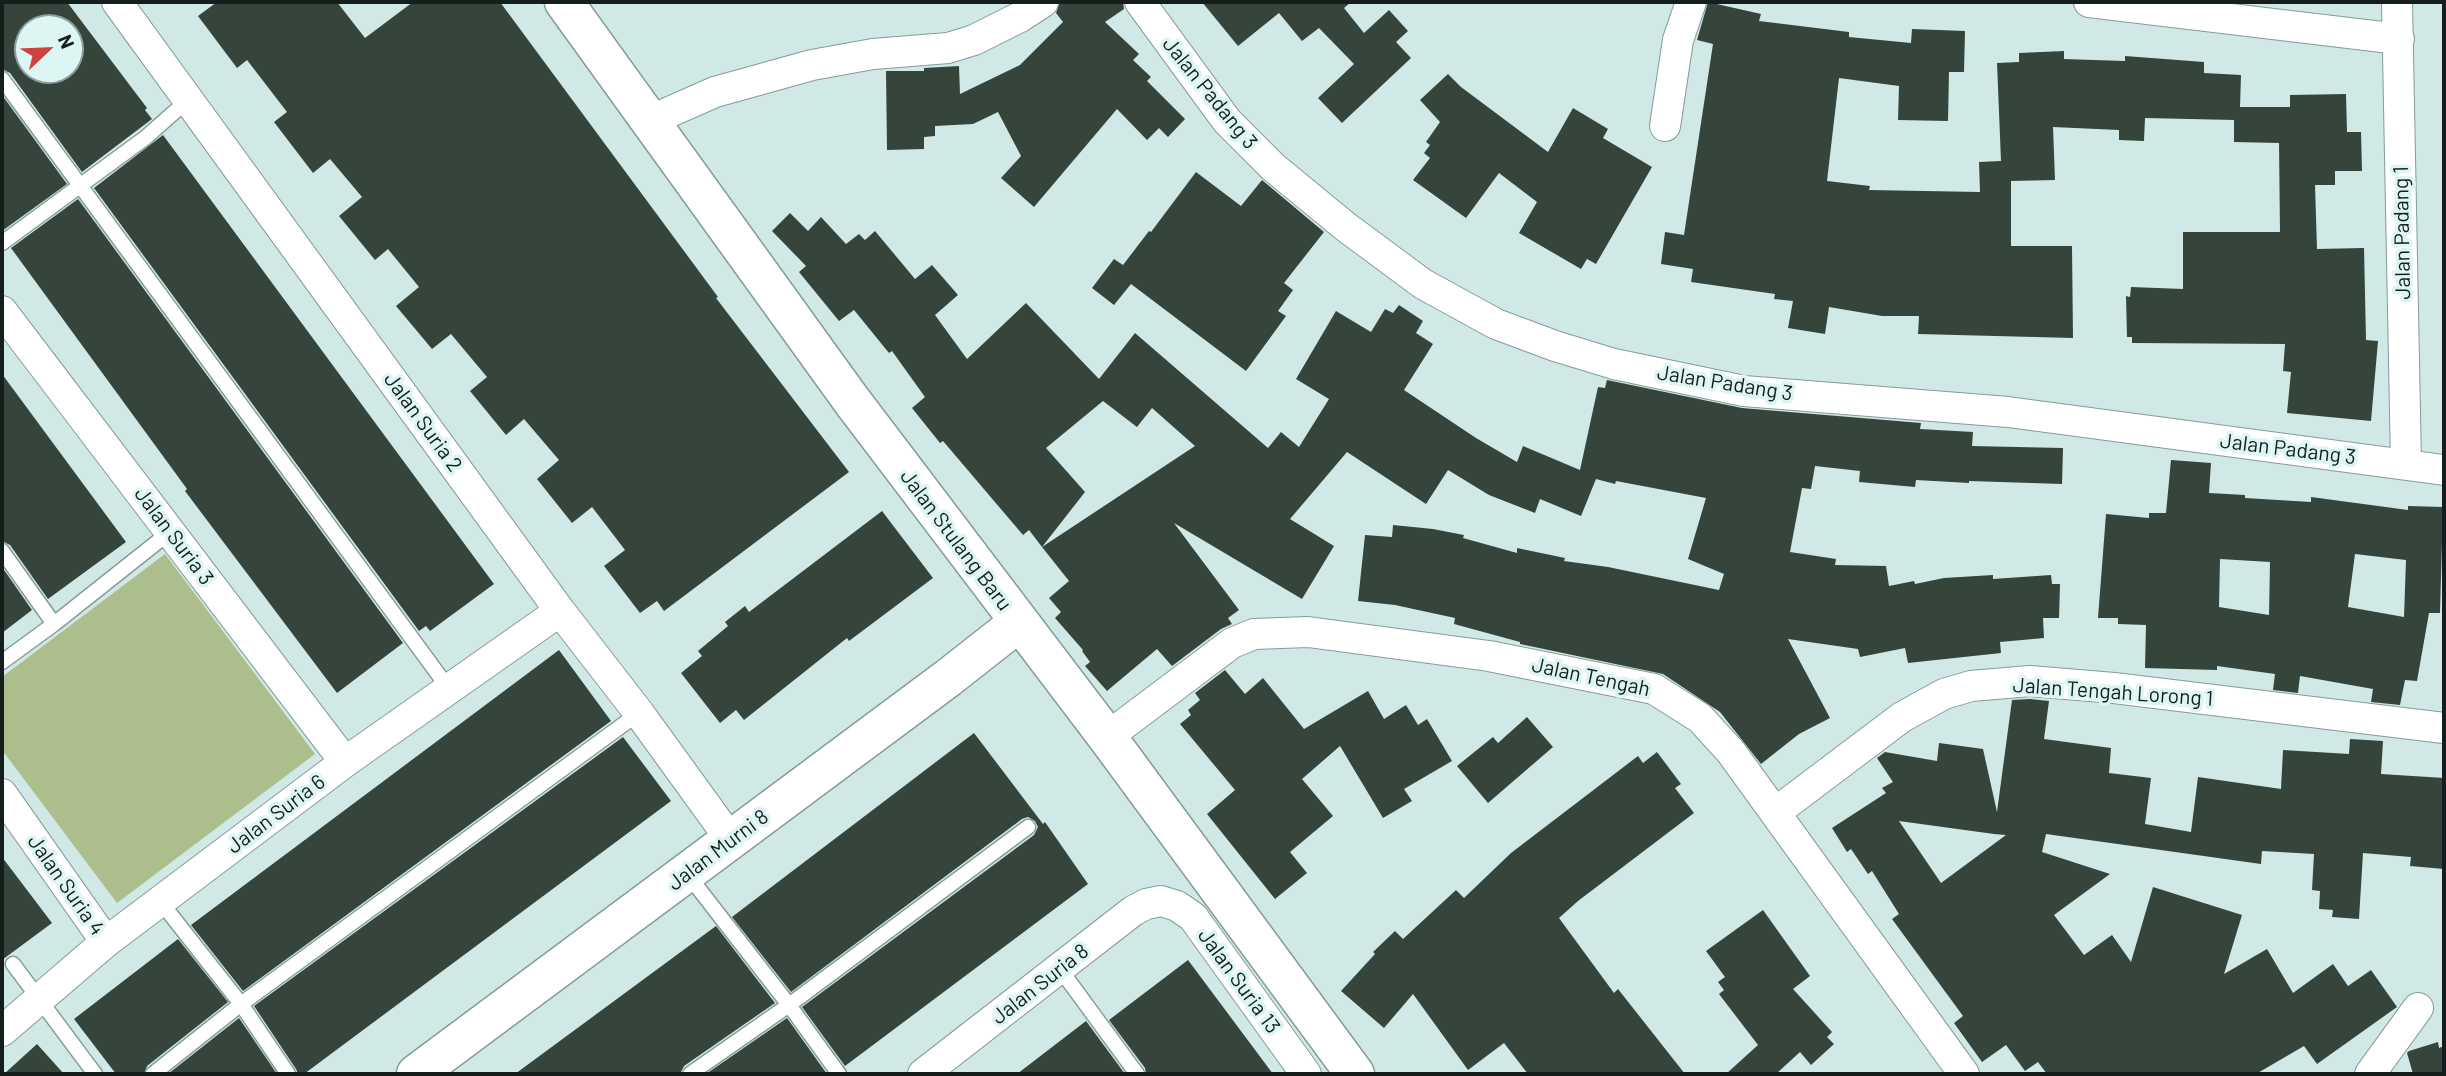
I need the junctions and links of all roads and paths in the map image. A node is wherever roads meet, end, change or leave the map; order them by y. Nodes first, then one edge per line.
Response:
1 (117, 2) edge
2 (564, 2) edge
3 (1042, 2) edge
4 (1140, 2) edge
5 (1691, 2) edge
6 (2089, 2) edge
7 (2397, 2) edge
8 (2399, 38) junction
9 (2, 79) edge
10 (188, 100) junction
11 (649, 121) junction
12 (1665, 126) dead end
13 (79, 187) junction
14 (2, 243) edge
15 (2, 311) edge
16 (2406, 464) junction
17 (2444, 470) edge
18 (170, 532) junction
19 (2, 551) edge
20 (560, 611) junction
21 (1018, 623) junction
22 (54, 624) junction
23 (2, 662) edge
24 (449, 689) junction
25 (639, 713) junction
26 (2444, 728) edge
27 (1107, 737) junction
28 (345, 762) junction
29 (2, 794) edge
30 (1776, 812) junction
31 (1028, 827) dead end
32 (731, 840) junction
33 (687, 873) junction
34 (160, 901) junction
35 (1161, 901) joint
36 (106, 942) junction
37 (13, 964) dead end
38 (1060, 969) junction
39 (39, 999) junction
40 (241, 1004) junction
41 (789, 1005) junction
42 (2418, 1007) dead end
43 (2, 1031) edge
44 (954, 1065) edge
45 (95, 1074) edge
46 (153, 1074) edge
47 (288, 1074) edge
48 (416, 1074) edge
49 (690, 1074) edge
50 (839, 1074) edge
51 (923, 1074) edge
52 (1137, 1074) edge
53 (1306, 1074) edge
54 (1355, 1074) edge
55 (1964, 1074) edge
56 (2370, 1074) edge

1 - 10 street, Jalan Suria 2
2 - 11 main road, Jalan Stulang Baru
3 - 11 street
4 - 16 street, Jalan Padang 3
5 - 12 street
6 - 8 street
7 - 8 street, Jalan Padang 1
8 - 16 street, Jalan Padang 1
9 - 13 lane
10 - 13 lane
10 - 20 street, Jalan Suria 2
11 - 21 main road, Jalan Stulang Baru
13 - 14 lane
13 - 24 lane
15 - 18 street, Jalan Suria 3
16 - 17 street, Jalan Padang 3
18 - 22 lane
18 - 28 street, Jalan Suria 3
19 - 22 lane
20 - 24 street, Jalan Suria 6
20 - 25 street, Jalan Suria 2
21 - 27 main road, Jalan Stulang Baru
21 - 32 main road, Jalan Murni 8
22 - 23 lane
24 - 28 street, Jalan Suria 6
25 - 32 street, Jalan Suria 2
25 - 40 lane
26 - 30 street, Jalan Tengah Lorong 1
27 - 30 street, Jalan Tengah
27 - 54 main road, Jalan Stulang Baru
28 - 34 street, Jalan Suria 6
29 - 36 street, Jalan Suria 4
30 - 55 street, Jalan Tengah
31 - 41 lane
32 - 33 main road, Jalan Murni 8
33 - 41 lane
33 - 48 main road, Jalan Murni 8
34 - 36 street, Jalan Suria 6
34 - 40 lane
35 - 38 street, Jalan Suria 8
35 - 53 street, Jalan Suria 13
36 - 39 street, Jalan Suria 6
37 - 39 lane
38 - 44 street, Jalan Suria 8
38 - 52 lane
39 - 43 street, Jalan Suria 6
39 - 45 lane
40 - 46 lane
40 - 47 lane
41 - 49 lane
41 - 50 lane
42 - 56 street
44 - 51 street, Jalan Suria 8

